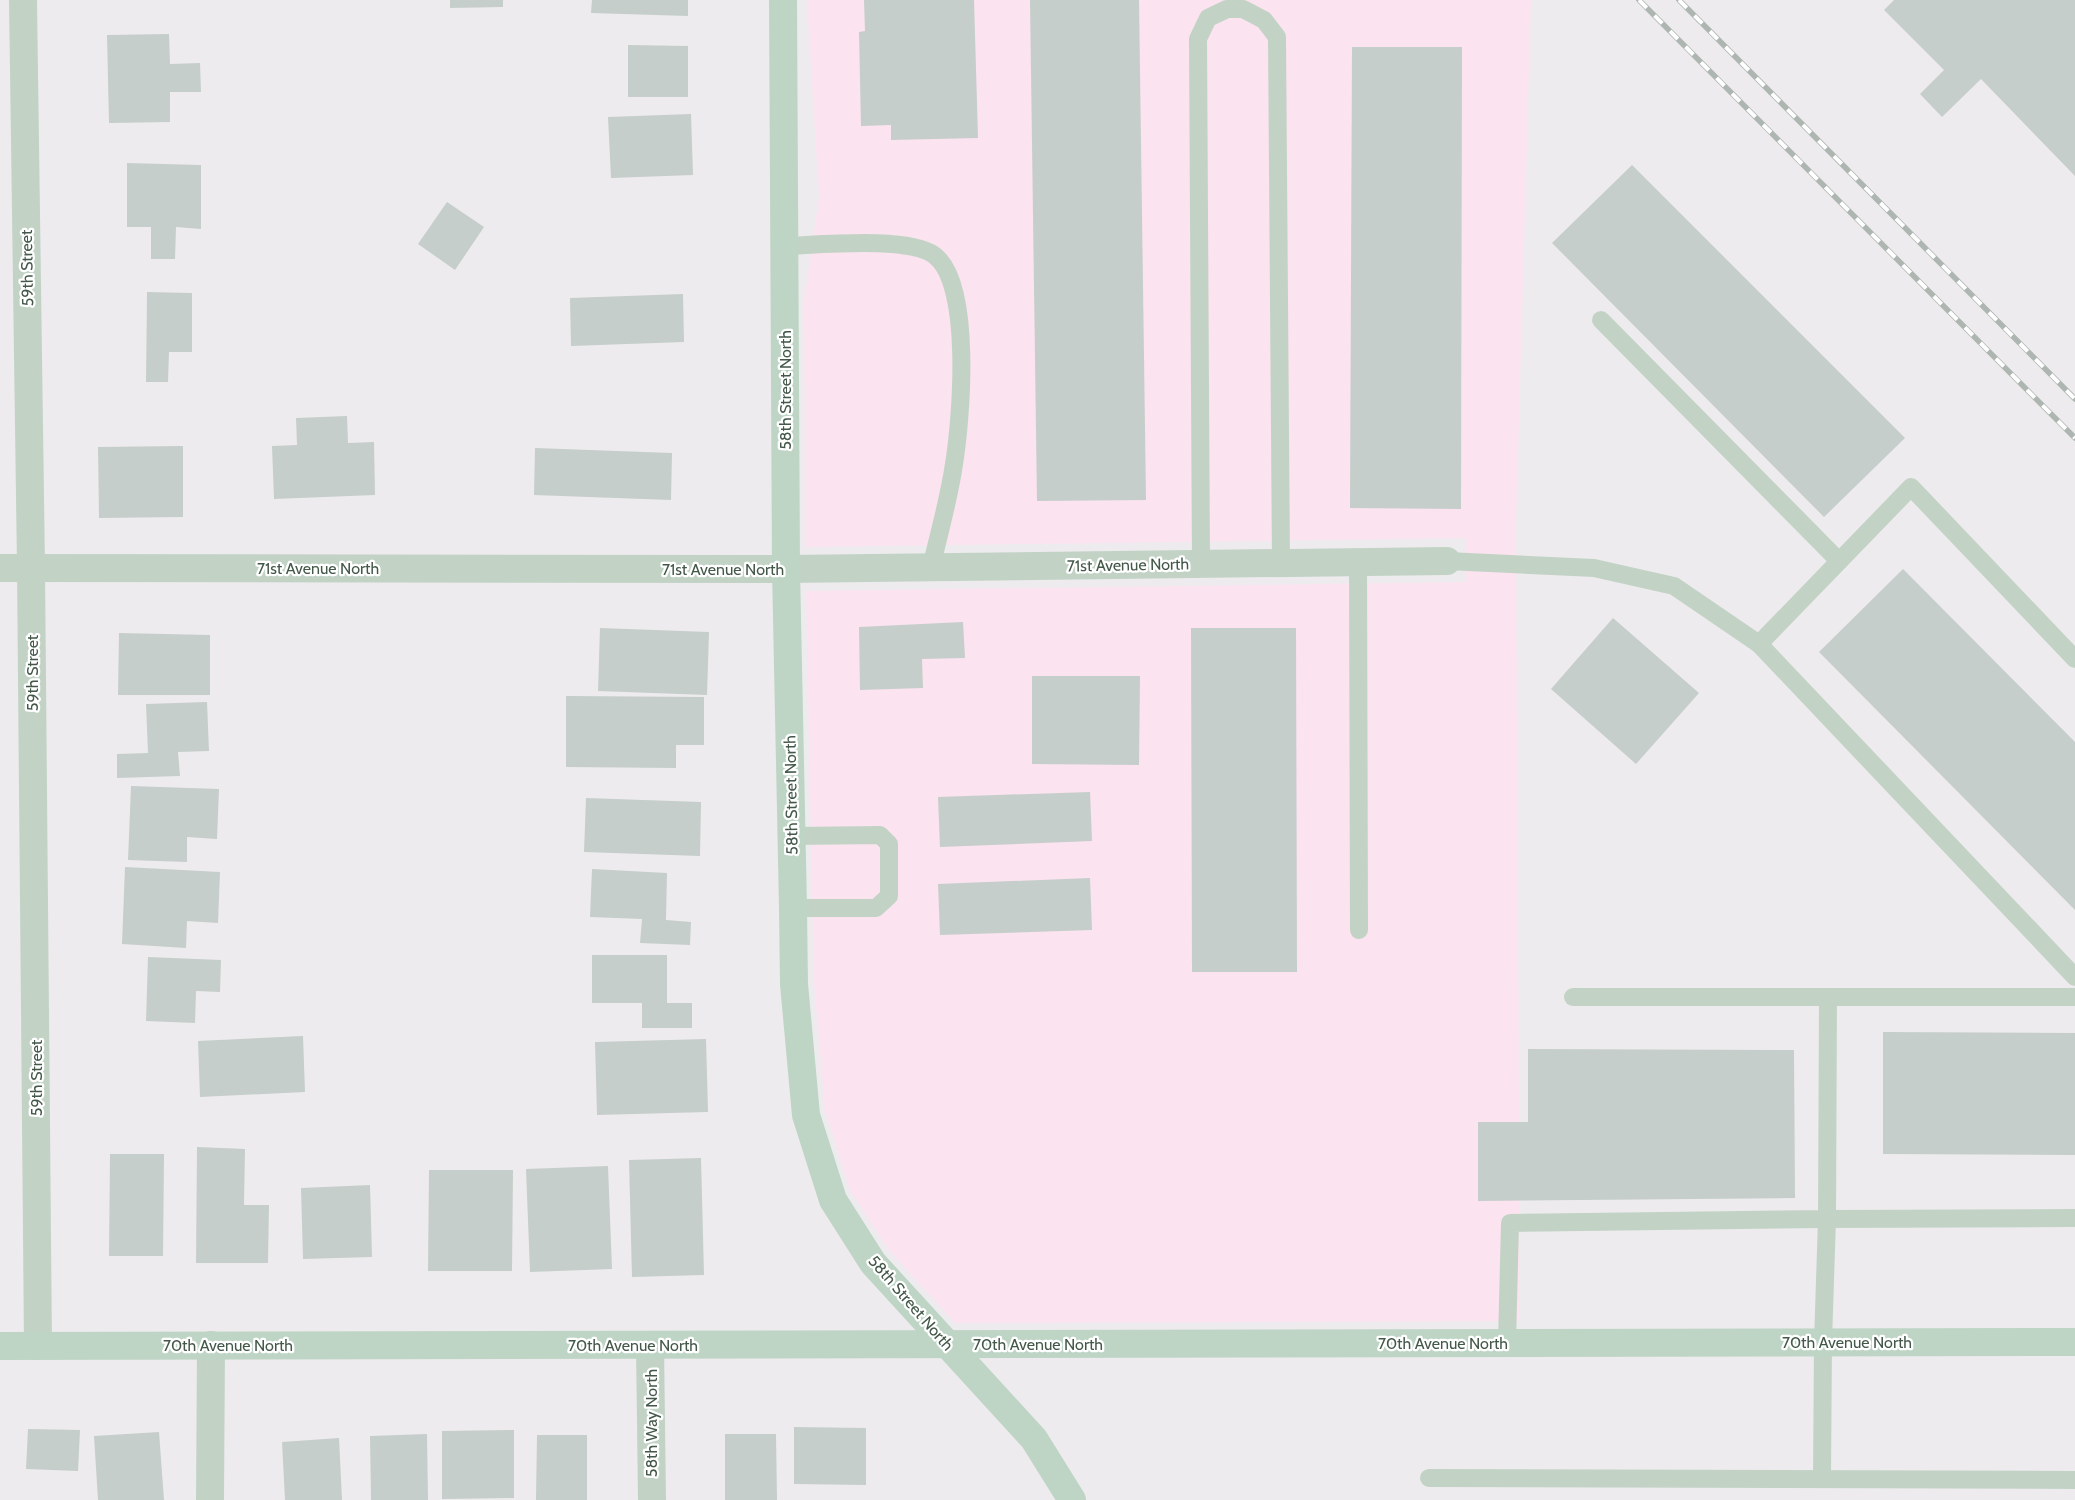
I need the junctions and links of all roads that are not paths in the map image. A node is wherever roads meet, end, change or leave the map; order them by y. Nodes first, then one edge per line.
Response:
1 (23, 0) edge
2 (783, 0) edge
3 (784, 246) junction
4 (1601, 320) dead end
5 (1447, 561) joint
6 (1839, 561) junction
7 (1281, 562) junction
8 (1358, 562) junction
9 (1201, 564) junction
10 (0, 568) edge
11 (31, 568) junction
12 (930, 568) junction
13 (786, 570) junction
14 (1758, 644) junction
15 (2075, 659) edge
16 (792, 836) junction
17 (793, 908) junction
18 (1359, 930) dead end
19 (2075, 976) edge
20 (1828, 997) junction
21 (2075, 997) edge
22 (1573, 998) dead end
23 (2075, 1218) edge
24 (1827, 1219) junction
25 (1823, 1342) junction
26 (2075, 1342) edge
27 (1507, 1343) junction
28 (211, 1345) junction
29 (650, 1345) junction
30 (947, 1345) junction
31 (0, 1346) edge
32 (38, 1346) junction
33 (1429, 1478) dead end
34 (1822, 1479) junction
35 (2075, 1480) edge
36 (210, 1500) edge
37 (652, 1500) edge
38 (1072, 1500) edge

1 - 11 street, 59th Street
2 - 3 street, 58th Street North
3 - 12 lane
3 - 13 street, 58th Street North
4 - 6 lane
5 - 8 street, 71st Avenue North
5 - 14 lane
6 - 14 lane
6 - 15 lane
7 - 8 street, 71st Avenue North
7 - 9 street, 71st Avenue North
7 - 9 lane
8 - 18 lane
9 - 12 street, 71st Avenue North
10 - 11 street, 71st Avenue North
11 - 13 street, 71st Avenue North
11 - 32 street, 59th Street
12 - 13 street, 71st Avenue North
13 - 16 street, 58th Street North
14 - 19 lane
16 - 17 street, 58th Street North
16 - 17 lane
17 - 30 street, 58th Street North
20 - 21 lane
20 - 22 lane
20 - 24 lane
23 - 24 lane
24 - 25 lane
24 - 27 lane
25 - 26 street, 70th Avenue North
25 - 27 street, 70th Avenue North
25 - 34 lane
27 - 30 street, 70th Avenue North
28 - 29 street, 70th Avenue North
28 - 32 street, 70th Avenue North
28 - 36 street
29 - 30 street, 70th Avenue North
29 - 37 street, 58th Way North
30 - 38 street, 58th Street North
31 - 32 street, 70th Avenue North
33 - 34 lane
34 - 35 lane

